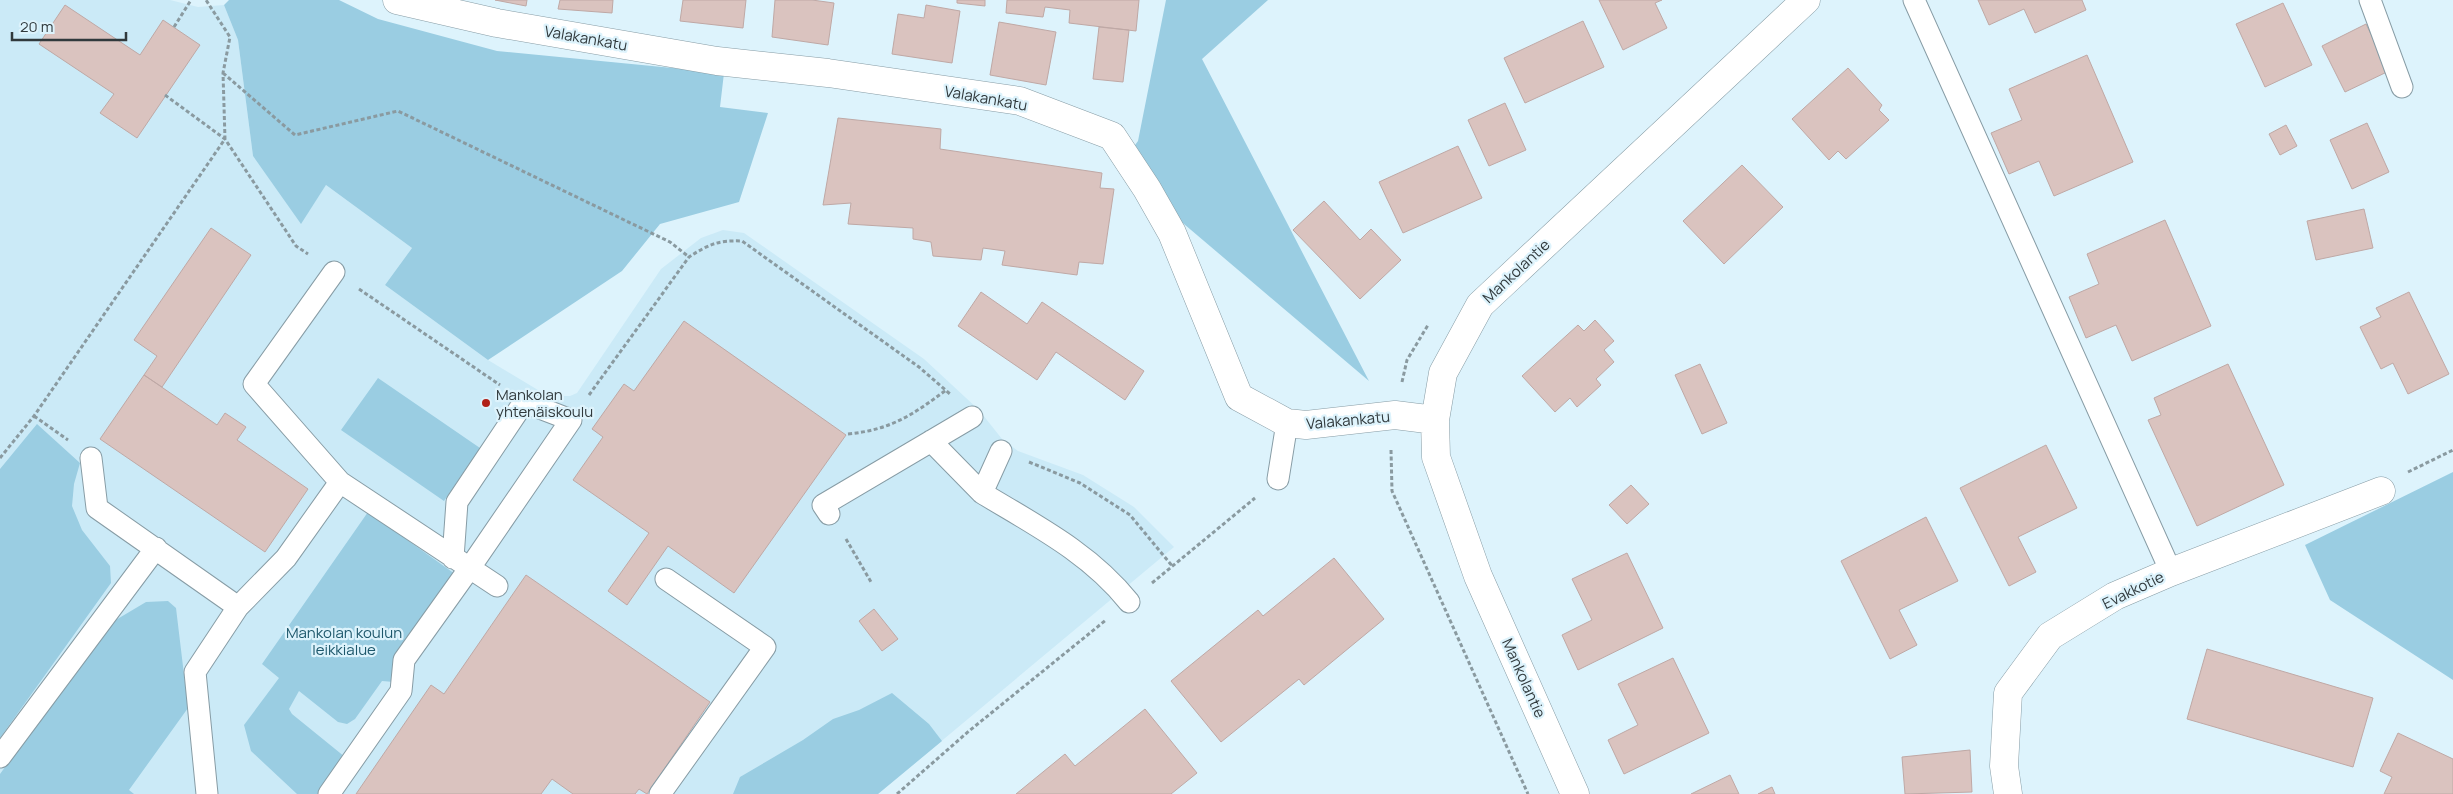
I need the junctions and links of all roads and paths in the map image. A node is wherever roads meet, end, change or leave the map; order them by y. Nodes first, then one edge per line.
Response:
1 (191, 0) edge
2 (206, 0) edge
3 (397, 0) edge
4 (1806, 0) edge
5 (1914, 0) edge
6 (2370, 0) edge
7 (174, 27) dead end
8 (223, 73) junction
9 (2402, 87) dead end
10 (166, 95) dead end
11 (225, 140) junction
12 (689, 257) junction
13 (334, 272) junction
14 (1431, 322) dead end
15 (946, 390) junction
16 (524, 402) junction
17 (1395, 415) junction
18 (34, 416) junction
19 (972, 417) joint
20 (571, 420) junction
21 (1435, 420) junction
22 (1287, 423) junction
23 (848, 434) dead end
24 (67, 439) dead end
25 (931, 440) junction
26 (2453, 450) edge
27 (1001, 451) joint
28 (0, 458) edge
29 (91, 458) dead end
30 (1278, 479) dead end
31 (340, 482) junction
32 (2381, 491) joint
33 (982, 493) junction
34 (829, 514) dead end
35 (847, 540) dead end
36 (156, 548) junction
37 (461, 563) junction
38 (1173, 567) dead end
39 (2171, 572) junction
40 (666, 579) dead end
41 (871, 582) dead end
42 (497, 586) dead end
43 (1129, 602) dead end
44 (238, 606) junction
45 (0, 757) edge
46 (905, 788) dead end
47 (207, 794) edge
48 (329, 794) edge
49 (660, 794) edge
50 (908, 794) edge
51 (1528, 794) edge
52 (1575, 794) edge
53 (2008, 794) edge

1 - 7 path
2 - 8 path
3 - 22 street, Valakankatu
4 - 21 street, Mankolantie
5 - 39 lane
6 - 9 lane
8 - 11 path
8 - 12 path
10 - 11 path
11 - 13 path
11 - 18 path
12 - 15 path
12 - 20 path
13 - 16 path
13 - 31 lane
14 - 17 path
15 - 19 path
15 - 23 path
16 - 20 lane
16 - 37 lane
17 - 21 street, Valakankatu
17 - 22 street, Valakankatu
17 - 51 path
18 - 24 path
18 - 28 path
19 - 25 lane
20 - 37 lane
21 - 52 street, Mankolantie
22 - 30 lane
25 - 33 lane
25 - 34 lane
26 - 32 path
27 - 33 lane
27 - 38 path
29 - 36 lane
31 - 37 lane
31 - 44 lane
32 - 39 street, Evakkotie
33 - 43 lane
35 - 41 path
36 - 44 lane
36 - 45 lane
37 - 42 lane
37 - 48 lane
39 - 53 street, Evakkotie
40 - 49 lane
44 - 47 lane
46 - 50 path

